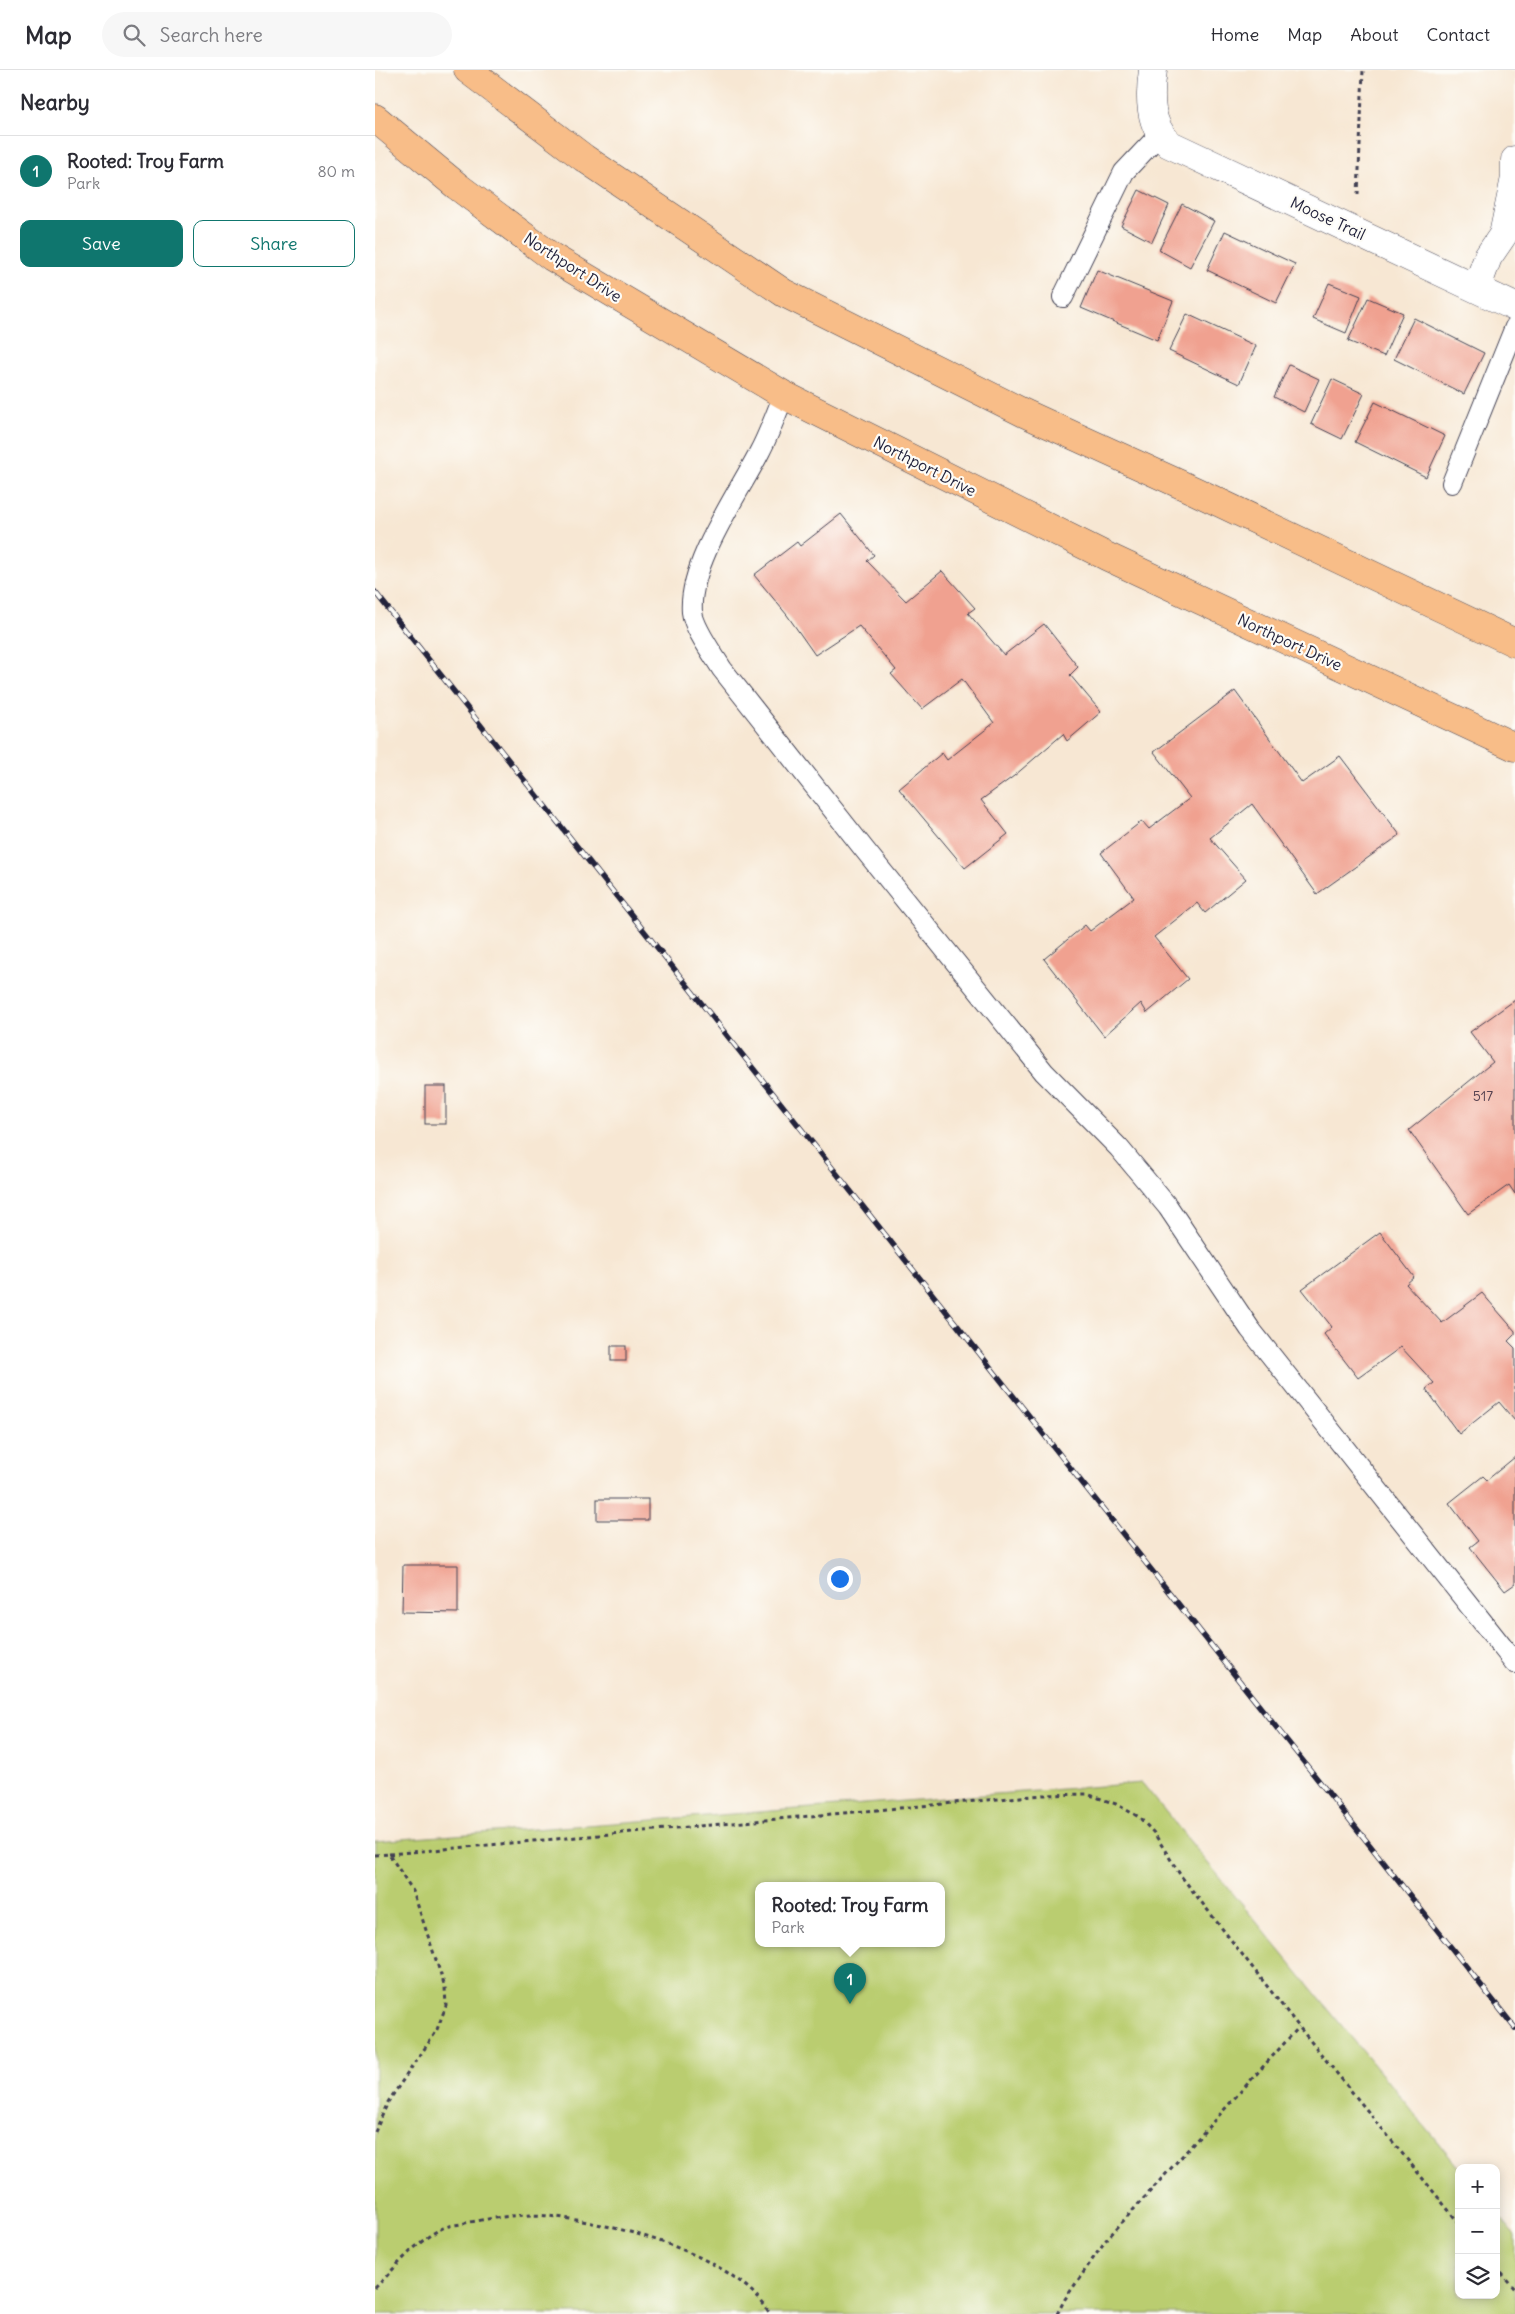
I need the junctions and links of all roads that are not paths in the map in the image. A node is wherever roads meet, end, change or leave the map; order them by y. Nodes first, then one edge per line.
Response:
1 (468, 70) edge
2 (1153, 70) edge
3 (375, 118) edge
4 (1156, 127) junction
5 (1515, 160) edge
6 (1477, 287) junction
7 (1063, 297) dead end
8 (1515, 306) edge
9 (1515, 327) edge
10 (784, 395) junction
11 (1452, 483) dead end
12 (1515, 643) edge
13 (1515, 747) edge
14 (1509, 1644) edge
15 (1515, 1663) edge

1 - 12 main road
2 - 4 street
3 - 10 main road, Northport Drive
4 - 6 street, Moose Trail
4 - 7 lane
5 - 6 street
6 - 8 street, Moose Trail
9 - 11 lane
10 - 13 main road, Northport Drive
10 - 14 lane
14 - 15 lane

